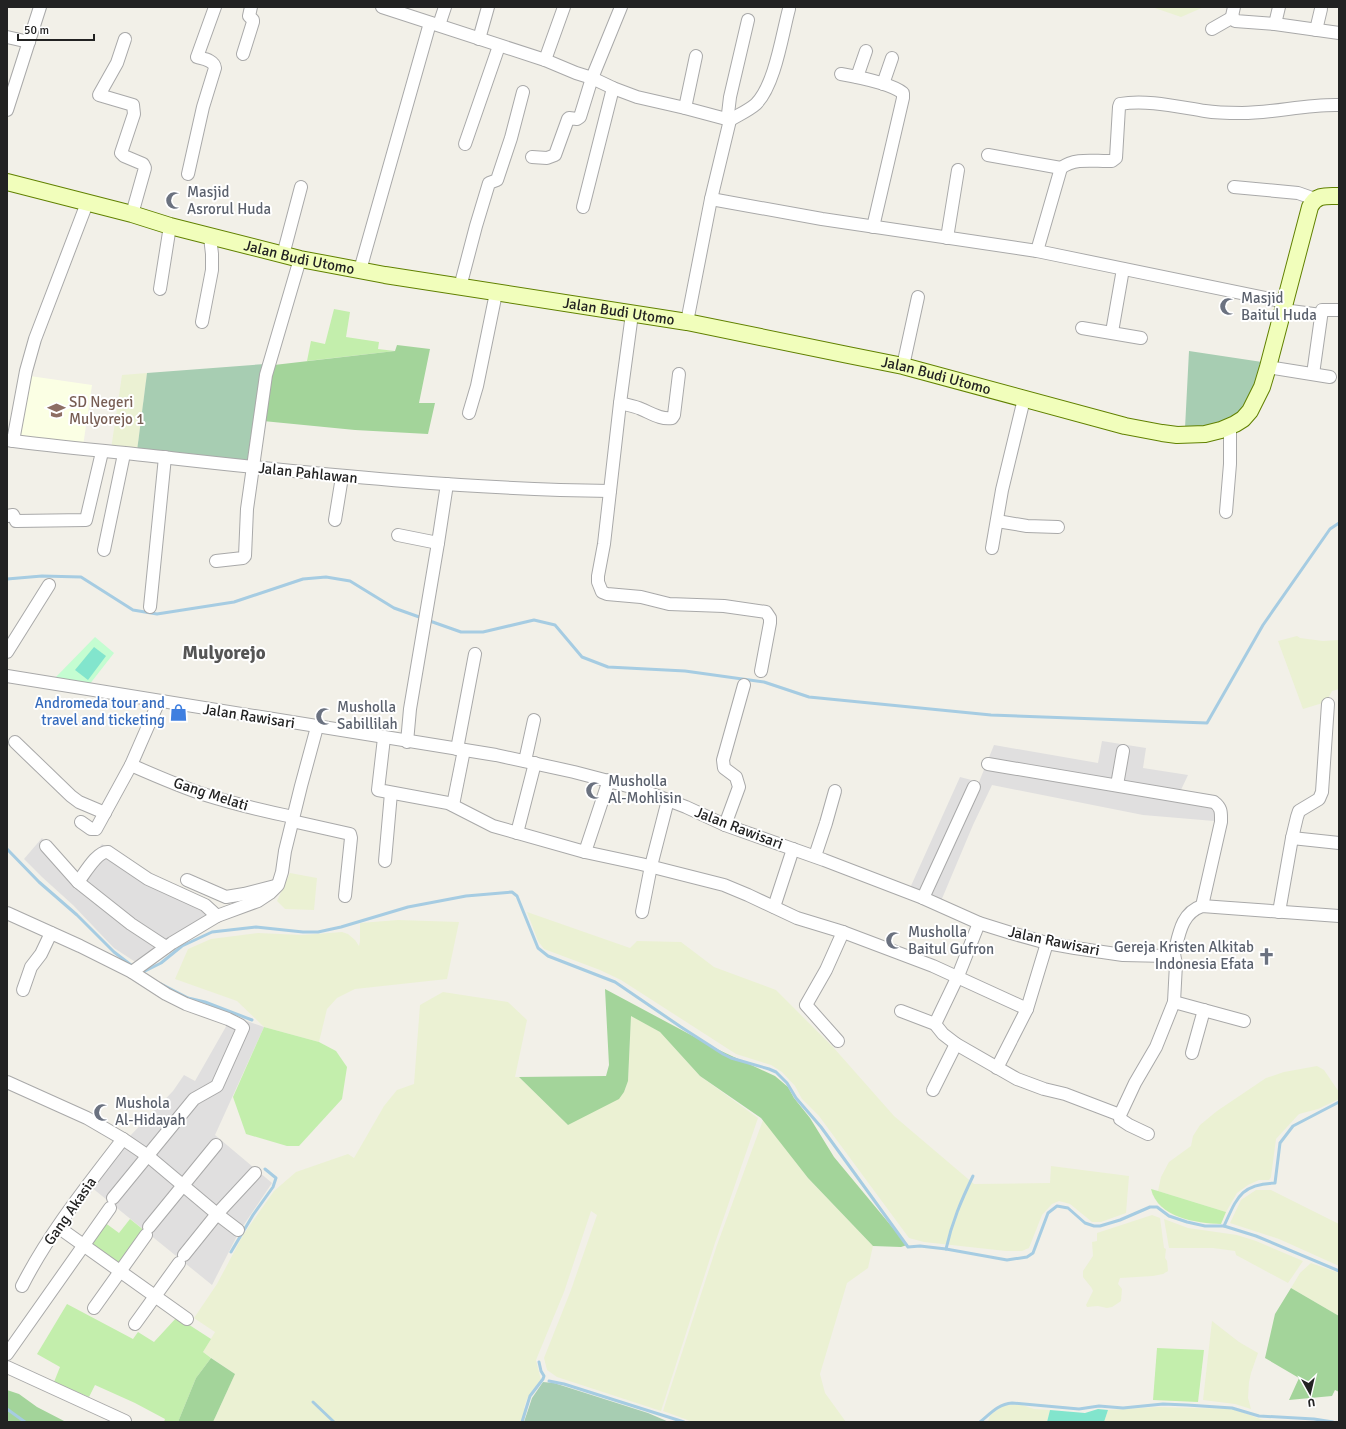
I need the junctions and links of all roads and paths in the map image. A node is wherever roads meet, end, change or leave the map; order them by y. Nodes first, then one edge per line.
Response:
1 (40, 7) edge
2 (215, 7) edge
3 (252, 7) edge
4 (382, 7) edge
5 (445, 7) edge
6 (488, 7) edge
7 (564, 7) edge
8 (621, 7) edge
9 (1279, 7) edge
10 (789, 9) dead end
11 (1321, 9) dead end
12 (412, 12) edge
13 (1233, 12) edge
14 (748, 20) dead end
15 (434, 24) junction
16 (1275, 24) junction
17 (1212, 29) dead end
18 (1316, 30) junction
19 (1339, 33) edge
20 (7, 37) edge
21 (125, 39) dead end
22 (478, 39) junction
23 (30, 42) junction
24 (499, 46) junction
25 (866, 51) dead end
26 (243, 54) dead end
27 (696, 56) dead end
28 (892, 58) dead end
29 (545, 60) junction
30 (841, 74) dead end
31 (857, 76) junction
32 (592, 78) junction
33 (883, 84) junction
34 (613, 88) junction
35 (523, 92) dead end
36 (8, 105) edge
37 (1339, 105) edge
38 (685, 108) junction
39 (730, 120) junction
40 (465, 144) dead end
41 (988, 155) dead end
42 (532, 157) dead end
43 (1061, 168) junction
44 (958, 170) dead end
45 (188, 174) dead end
46 (7, 182) edge
47 (301, 187) dead end
48 (1234, 187) dead end
49 (1339, 196) edge
50 (711, 199) junction
51 (1315, 199) junction
52 (87, 203) junction
53 (583, 207) dead end
54 (132, 214) junction
55 (170, 226) junction
56 (873, 226) junction
57 (210, 237) junction
58 (947, 238) junction
59 (1037, 251) junction
60 (284, 255) junction
61 (300, 258) junction
62 (1123, 269) junction
63 (360, 270) junction
64 (460, 288) junction
65 (160, 289) dead end
66 (496, 293) junction
67 (918, 297) dead end
68 (1284, 306) junction
69 (1339, 310) edge
70 (632, 314) junction
71 (1321, 315) junction
72 (202, 322) dead end
73 (687, 322) junction
74 (1082, 328) dead end
75 (1112, 332) junction
76 (1141, 338) dead end
77 (903, 366) junction
78 (1268, 367) junction
79 (679, 374) dead end
80 (1313, 374) junction
81 (1330, 377) dead end
82 (1024, 399) junction
83 (620, 403) junction
84 (469, 413) dead end
85 (1230, 427) junction
86 (10, 440) edge
87 (102, 452) junction
88 (124, 454) junction
89 (165, 457) junction
90 (252, 467) junction
91 (342, 477) junction
92 (447, 484) junction
93 (610, 491) junction
94 (1226, 512) dead end
95 (7, 516) edge
96 (335, 520) dead end
97 (997, 521) junction
98 (1058, 527) dead end
99 (398, 535) dead end
100 (438, 543) junction
101 (992, 548) dead end
102 (104, 550) dead end
103 (216, 561) dead end
104 (48, 585) dead end
105 (150, 608) dead end
106 (7, 652) edge
107 (475, 654) dead end
108 (761, 672) dead end
109 (7, 676) edge
110 (744, 685) dead end
111 (159, 701) junction
112 (1328, 704) dead end
113 (534, 720) dead end
114 (317, 727) junction
115 (384, 738) junction
116 (15, 742) dead end
117 (407, 742) junction
118 (460, 750) junction
119 (1123, 751) dead end
120 (530, 762) junction
121 (988, 764) dead end
122 (131, 766) junction
123 (609, 780) junction
124 (1117, 785) junction
125 (974, 787) dead end
126 (835, 791) dead end
127 (391, 793) junction
128 (668, 800) junction
129 (453, 805) junction
130 (105, 813) junction
131 (293, 819) junction
132 (81, 822) dead end
133 (725, 825) junction
134 (517, 833) junction
135 (1292, 838) junction
136 (1339, 843) edge
137 (46, 846) dead end
138 (793, 849) junction
139 (585, 852) junction
140 (814, 856) junction
141 (385, 861) dead end
142 (651, 866) junction
143 (186, 880) dead end
144 (78, 882) junction
145 (278, 885) junction
146 (345, 896) dead end
147 (924, 898) junction
148 (1202, 906) junction
149 (774, 907) junction
150 (642, 912) dead end
151 (1278, 912) junction
152 (7, 913) edge
153 (217, 916) junction
154 (1339, 916) edge
155 (979, 923) junction
156 (843, 932) junction
157 (51, 933) junction
158 (1047, 943) junction
159 (166, 947) junction
160 (1174, 954) junction
161 (135, 970) junction
162 (958, 976) junction
163 (23, 990) dead end
164 (1174, 1002) junction
165 (1027, 1009) junction
166 (1204, 1010) junction
167 (901, 1011) dead end
168 (1244, 1022) dead end
169 (935, 1024) junction
170 (838, 1041) dead end
171 (956, 1044) junction
172 (1192, 1053) dead end
173 (997, 1068) junction
174 (7, 1082) edge
175 (933, 1090) dead end
176 (1120, 1114) junction
177 (1148, 1134) dead end
178 (123, 1139) junction
179 (216, 1145) dead end
180 (148, 1156) junction
181 (255, 1172) dead end
182 (182, 1185) junction
183 (217, 1214) junction
184 (58, 1227) junction
185 (238, 1230) dead end
186 (84, 1246) junction
187 (120, 1272) junction
188 (22, 1286) dead end
189 (154, 1297) junction
190 (94, 1308) dead end
191 (187, 1319) dead end
192 (135, 1324) dead end
193 (7, 1354) edge
194 (7, 1367) edge
195 (125, 1421) dead end

1 - 23 street
2 - 45 street
3 - 26 street
4 - 12 street
5 - 15 street
6 - 22 street
7 - 29 street
8 - 32 street
9 - 16 street
10 - 39 street
11 - 18 street
12 - 15 street
13 - 16 street
13 - 17 street
14 - 39 street
15 - 22 street
15 - 63 street
16 - 18 street
18 - 19 street
20 - 23 street
21 - 54 street
22 - 24 street
23 - 36 street
24 - 29 street
24 - 40 street
25 - 31 street
27 - 38 street
28 - 33 street
29 - 32 street
30 - 31 street
31 - 33 street
32 - 34 street
32 - 42 street
33 - 56 street
34 - 38 street
34 - 53 street
35 - 64 street
37 - 43 street
38 - 39 street
39 - 50 street
41 - 43 street
43 - 59 street
44 - 58 street
46 - 52 street, Jalan Budi Utomo
47 - 60 street
48 - 51 street
49 - 51 street
50 - 56 street
50 - 73 street
51 - 68 street
52 - 54 street, Jalan Budi Utomo
52 - 86 street
54 - 55 street, Jalan Budi Utomo
55 - 57 street, Jalan Budi Utomo
55 - 65 street
56 - 58 street
57 - 60 street, Jalan Budi Utomo
57 - 72 street
58 - 59 street
59 - 62 street
60 - 61 street, Jalan Budi Utomo
61 - 63 street, Jalan Budi Utomo
61 - 90 street
62 - 68 street
62 - 75 street
63 - 64 street, Jalan Budi Utomo
64 - 66 street, Jalan Budi Utomo
66 - 70 street, Jalan Budi Utomo
66 - 84 street
67 - 77 street
68 - 71 street
68 - 78 street
69 - 71 street
70 - 73 street, Jalan Budi Utomo
70 - 83 street
71 - 80 street
73 - 77 street, Jalan Budi Utomo
74 - 75 street
75 - 76 street
77 - 82 street, Jalan Budi Utomo
78 - 80 street
78 - 85 street
79 - 83 street
80 - 81 street
82 - 85 street, Jalan Budi Utomo
82 - 97 street
83 - 93 street
85 - 94 street
86 - 87 street, Jalan Pahlawan
87 - 88 street, Jalan Pahlawan
87 - 95 street
88 - 89 street, Jalan Pahlawan
88 - 102 street
89 - 90 street, Jalan Pahlawan
89 - 105 street
90 - 91 street, Jalan Pahlawan
90 - 103 street
91 - 92 street, Jalan Pahlawan
91 - 96 street
92 - 93 street, Jalan Pahlawan
92 - 100 street
93 - 108 street
97 - 98 street
97 - 101 street
99 - 100 street
100 - 117 street
104 - 106 street
107 - 118 street
109 - 111 street, Jalan Rawisari
110 - 133 street
111 - 114 street, Jalan Rawisari
111 - 122 street
112 - 135 street
113 - 120 street
114 - 115 street, Jalan Rawisari
114 - 131 street
115 - 117 street, Jalan Rawisari
115 - 127 street
116 - 130 street
117 - 118 street, Jalan Rawisari
118 - 120 street, Jalan Rawisari
118 - 129 street
119 - 124 street
120 - 123 street, Jalan Rawisari
120 - 134 street
121 - 124 street
122 - 130 street
122 - 131 street, Gang Melati
123 - 128 street, Jalan Rawisari
123 - 139 street
124 - 148 street
125 - 147 street
126 - 140 street
127 - 129 street
127 - 141 street
128 - 133 street, Jalan Rawisari
128 - 142 street
129 - 134 street
130 - 132 street
131 - 145 street
131 - 146 street, Gang Melati
133 - 138 street, Jalan Rawisari
134 - 139 street
135 - 136 street
135 - 151 street
137 - 144 street
138 - 140 street, Jalan Rawisari
138 - 149 street
139 - 142 street
140 - 147 street, Jalan Rawisari
142 - 149 street
142 - 150 street
143 - 145 street
144 - 153 street
144 - 159 street
145 - 153 street
147 - 155 street, Jalan Rawisari
148 - 151 street
148 - 160 street
149 - 156 street
151 - 154 street
152 - 157 street
153 - 159 street
155 - 158 street, Jalan Rawisari
155 - 162 street
156 - 162 street
156 - 170 street
157 - 161 street
157 - 163 street
158 - 160 street, Jalan Rawisari
158 - 165 street
159 - 161 street
160 - 164 street
161 - 180 street
162 - 165 street
162 - 169 street
164 - 166 street
164 - 176 street
165 - 173 street
166 - 168 street
166 - 172 street
167 - 169 street
169 - 171 street
171 - 173 street
171 - 175 street
173 - 176 street
174 - 178 street
176 - 177 street
178 - 180 street
178 - 184 street, Gang Akasia
179 - 182 street
180 - 182 street
180 - 186 street
181 - 183 street
182 - 183 street
182 - 187 street
183 - 185 street
183 - 189 street
184 - 186 street
184 - 188 street, Gang Akasia
186 - 187 street
186 - 193 street
187 - 189 street
187 - 190 street
189 - 191 street
189 - 192 street
194 - 195 street

